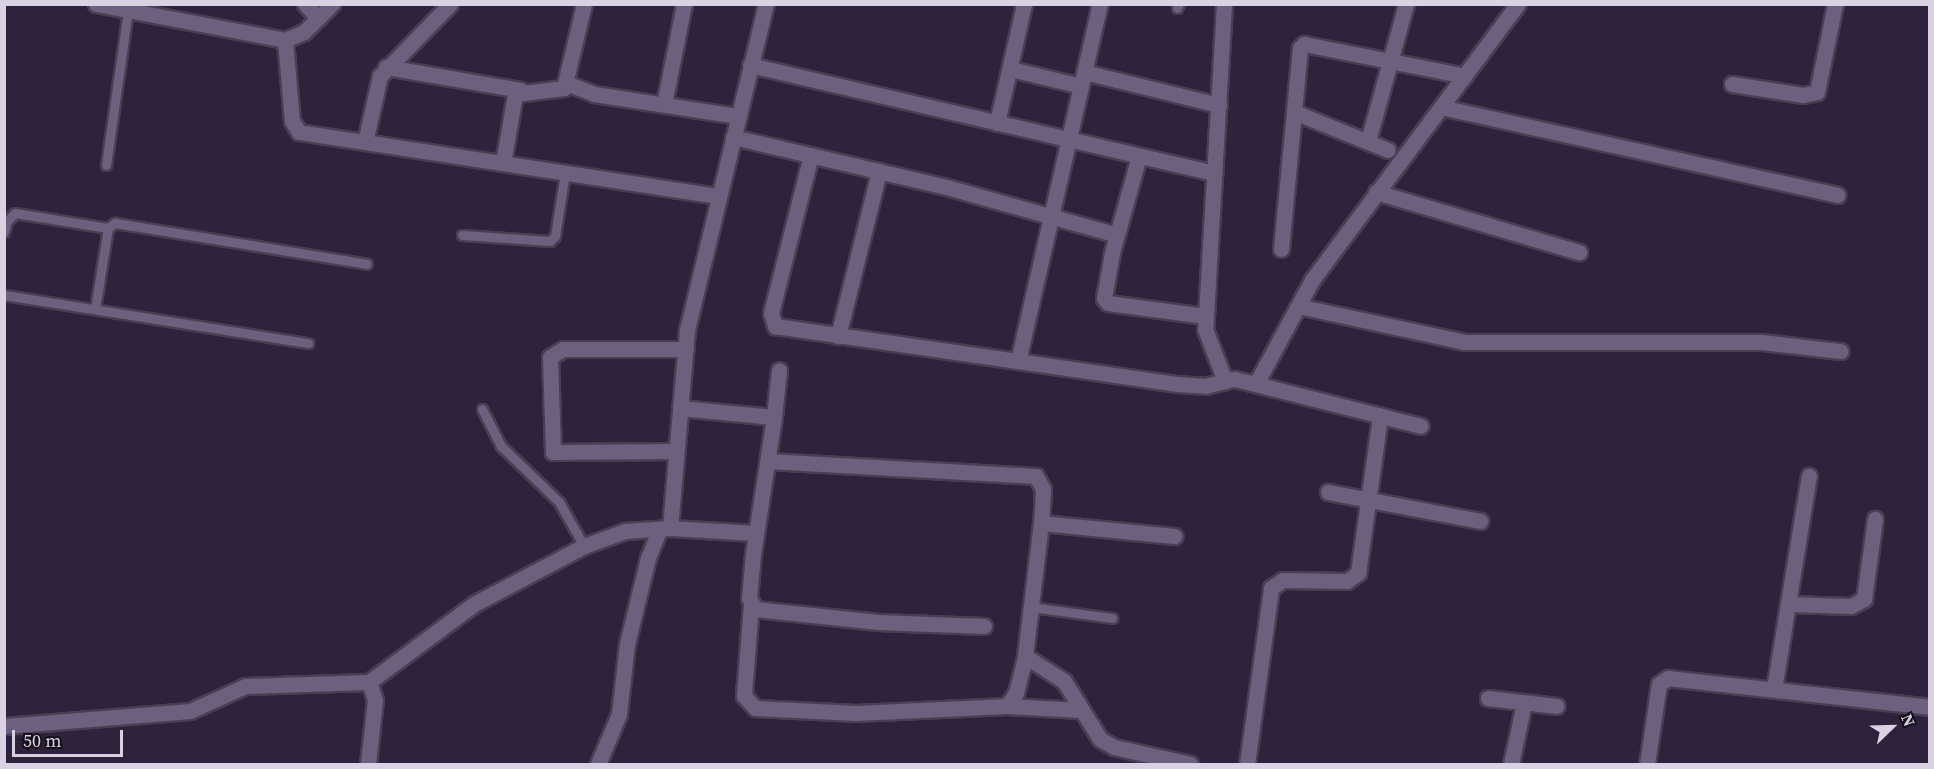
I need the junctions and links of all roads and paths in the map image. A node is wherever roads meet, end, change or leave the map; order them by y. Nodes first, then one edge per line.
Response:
1 (96, 4) edge
2 (305, 4) edge
3 (332, 4) edge
4 (450, 4) edge
5 (584, 4) edge
6 (684, 4) edge
7 (766, 4) edge
8 (1024, 4) edge
9 (1100, 4) edge
10 (1224, 4) edge
11 (1406, 4) edge
12 (1518, 4) edge
13 (1835, 4) edge
14 (139, 10) edge
15 (318, 18) junction
16 (285, 40) junction
17 (1393, 61) junction
18 (750, 65) junction
19 (386, 67) junction
20 (1011, 69) junction
21 (1465, 76) junction
22 (1083, 79) junction
23 (566, 83) junction
24 (1732, 84) dead end
25 (520, 90) junction
26 (664, 104) junction
27 (1219, 105) junction
28 (1441, 107) junction
29 (1294, 112) junction
30 (738, 116) junction
31 (997, 123) junction
32 (733, 137) junction
33 (1068, 141) junction
34 (1368, 141) junction
35 (365, 142) junction
36 (1388, 150) dead end
37 (811, 155) junction
38 (1139, 156) junction
39 (503, 163) junction
40 (106, 165) dead end
41 (879, 171) junction
42 (565, 173) junction
43 (1215, 173) junction
44 (1376, 192) junction
45 (1837, 195) dead end
46 (719, 196) junction
47 (1050, 216) junction
48 (108, 228) junction
49 (4, 232) edge
50 (462, 235) dead end
51 (1117, 235) junction
52 (1281, 249) dead end
53 (1580, 252) dead end
54 (367, 264) dead end
55 (4, 296) edge
56 (1298, 306) junction
57 (95, 309) junction
58 (1205, 316) junction
59 (838, 336) junction
60 (308, 343) dead end
61 (686, 349) junction
62 (1840, 351) dead end
63 (1018, 361) junction
64 (779, 370) dead end
65 (1240, 382) junction
66 (680, 408) junction
67 (482, 409) dead end
68 (1380, 416) junction
69 (774, 417) junction
70 (1421, 426) dead end
71 (676, 451) junction
72 (768, 461) junction
73 (1809, 476) dead end
74 (1328, 492) dead end
75 (1368, 500) junction
76 (1875, 519) dead end
77 (1480, 521) dead end
78 (1041, 524) junction
79 (665, 529) junction
80 (756, 533) junction
81 (1174, 536) dead end
82 (584, 546) junction
83 (751, 604) junction
84 (1788, 604) junction
85 (1031, 607) junction
86 (1112, 618) dead end
87 (984, 626) dead end
88 (1025, 656) junction
89 (369, 682) junction
90 (1774, 689) junction
91 (1488, 699) dead end
92 (1524, 703) junction
93 (1007, 706) junction
94 (1557, 706) dead end
95 (1929, 707) edge
96 (1080, 710) junction
97 (4, 726) edge
98 (368, 765) edge
99 (597, 765) edge
100 (1190, 765) edge
101 (1247, 765) edge
102 (1511, 765) edge
103 (1647, 765) edge

1 - 14 street
2 - 15 street
3 - 15 street
4 - 19 street
5 - 23 street
6 - 26 street
7 - 18 street
8 - 20 street
9 - 22 street
10 - 27 street
11 - 17 street
12 - 21 street
13 - 24 street
14 - 16 street
14 - 40 lane
15 - 16 street
16 - 35 street
17 - 21 street
17 - 29 street
17 - 34 street
18 - 30 street
18 - 31 street
19 - 25 street
19 - 35 street
20 - 22 street
20 - 31 street
21 - 28 street
22 - 27 street
22 - 33 street
23 - 25 street
23 - 26 street
25 - 39 street
26 - 30 street
27 - 43 street
28 - 44 street
28 - 45 street
29 - 34 street
29 - 52 street
30 - 32 street
31 - 33 street
32 - 37 street
32 - 46 street
33 - 38 street
33 - 47 street
34 - 36 street
35 - 39 street
37 - 41 street
37 - 59 street
38 - 43 street
38 - 51 street
39 - 42 street
41 - 47 street
41 - 59 street
42 - 46 street
42 - 50 lane
43 - 58 street
44 - 53 street
44 - 56 street
46 - 61 street
47 - 51 street
47 - 63 street
48 - 49 lane
48 - 54 lane
48 - 57 lane
51 - 58 street
55 - 57 lane
56 - 62 street
56 - 65 street
57 - 60 lane
58 - 65 street
59 - 63 street
61 - 66 street
61 - 71 street
63 - 65 street
64 - 69 street
65 - 68 street
66 - 69 street
66 - 71 street
67 - 82 lane
68 - 70 street
68 - 75 street
69 - 72 street
71 - 79 street
72 - 78 street
72 - 80 street
73 - 84 street
74 - 75 street
75 - 77 street
75 - 101 street
76 - 84 street
78 - 81 street
78 - 85 street
79 - 80 street
79 - 82 street
79 - 99 street
80 - 83 street
82 - 89 street
83 - 87 street
83 - 93 street
84 - 90 street
85 - 86 lane
85 - 88 street
88 - 93 street
88 - 96 street
89 - 97 street
89 - 98 street
90 - 95 street
90 - 103 street
91 - 92 street
92 - 94 street
92 - 102 street
93 - 96 street
96 - 100 street

